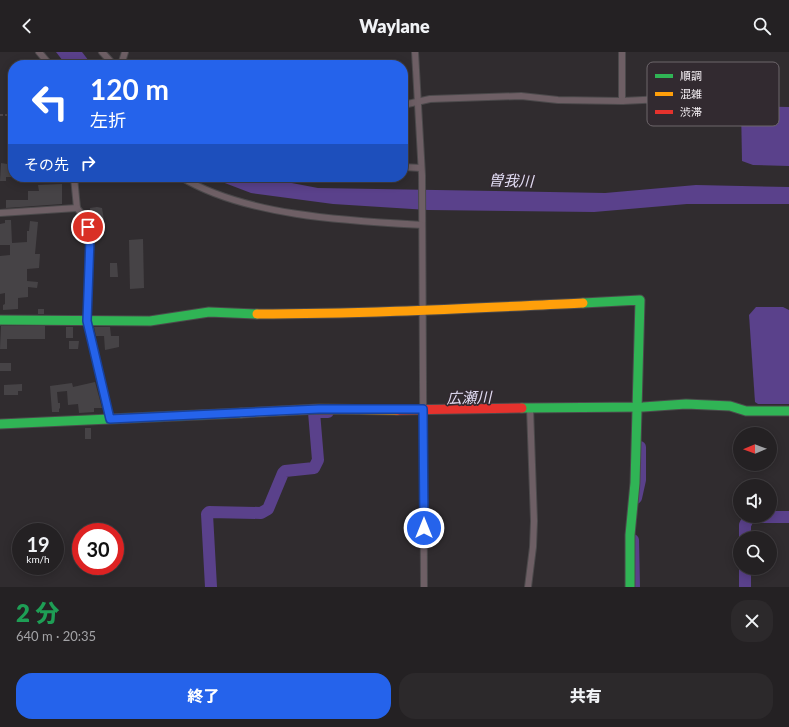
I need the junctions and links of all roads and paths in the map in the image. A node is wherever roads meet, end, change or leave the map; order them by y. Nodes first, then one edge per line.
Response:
1 (39, 52) edge
2 (102, 52) edge
3 (415, 52) edge
4 (622, 52) edge
5 (46, 60) edge
6 (109, 60) edge
7 (647, 100) edge
8 (419, 101) junction
9 (622, 101) junction
10 (408, 104) edge
11 (408, 167) edge
12 (421, 168) junction
13 (74, 182) edge
14 (191, 182) edge
15 (77, 208) junction
16 (0, 213) edge
17 (422, 225) junction
18 (423, 311) junction
19 (0, 320) edge
20 (87, 321) junction
21 (637, 406) junction
22 (530, 408) junction
23 (423, 409) junction
24 (789, 411) edge
25 (110, 419) junction
26 (0, 424) edge
27 (424, 587) edge
28 (528, 587) edge
29 (630, 587) edge

1 - 5 street
2 - 6 street
3 - 8 street
4 - 9 street
7 - 9 street
8 - 9 street
8 - 10 street
8 - 12 street
11 - 12 street
12 - 17 street
13 - 15 street
14 - 17 street
15 - 16 street
15 - 20 street
17 - 18 street
18 - 20 street
18 - 21 street
18 - 23 street
19 - 20 street
20 - 25 street
21 - 22 street
21 - 24 street
21 - 29 street
22 - 23 street
22 - 28 street
23 - 25 street
23 - 27 street
25 - 26 street

